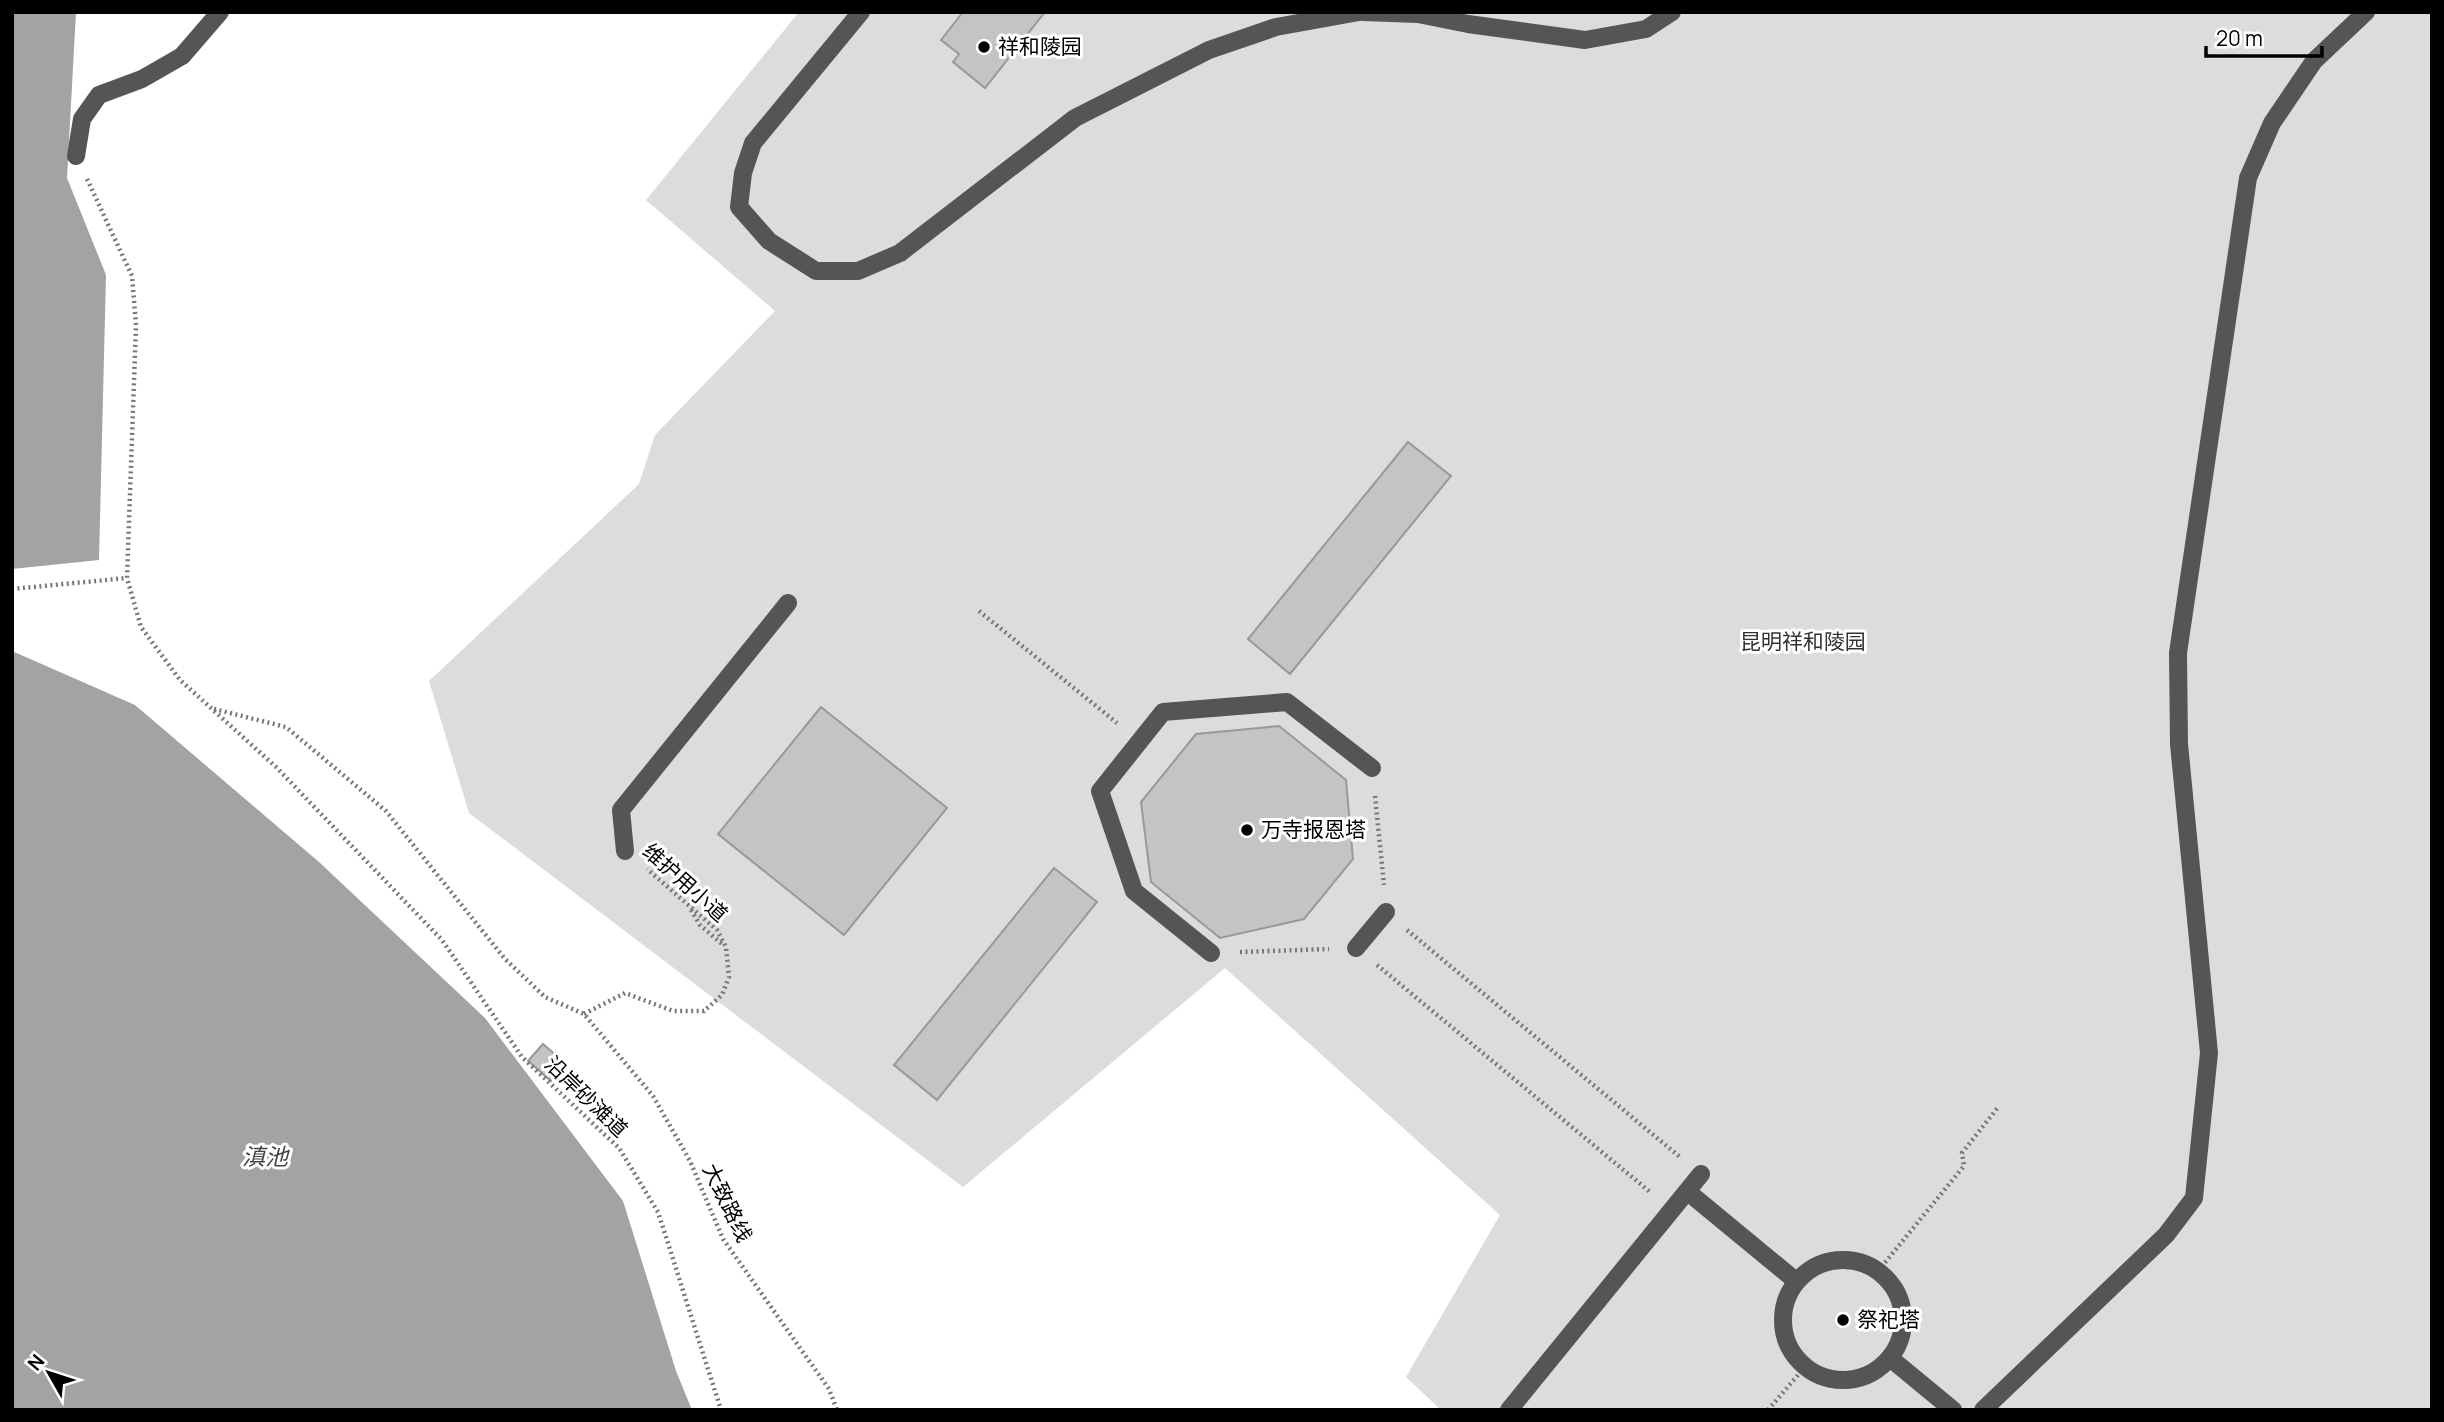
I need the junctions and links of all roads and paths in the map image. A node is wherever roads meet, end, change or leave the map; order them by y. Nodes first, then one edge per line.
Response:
1 (220, 12) edge
2 (862, 12) edge
3 (1361, 12) edge
4 (1672, 12) edge
5 (2366, 12) edge
6 (76, 156) joint
7 (127, 578) junction
8 (12, 589) edge
9 (788, 603) dead end
10 (979, 611) dead end
11 (212, 708) junction
12 (1139, 742) junction
13 (1372, 768) joint
14 (625, 851) joint
15 (1386, 912) junction
16 (1356, 948) junction
17 (1211, 953) joint
18 (583, 1014) junction
19 (1999, 1106) dead end
20 (1701, 1174) joint
21 (1688, 1192) junction
22 (1672, 1211) junction
23 (1878, 1271) junction
24 (1796, 1281) junction
25 (1890, 1358) junction
26 (1805, 1367) junction
27 (721, 1410) edge
28 (837, 1410) edge
29 (1509, 1410) edge
30 (1768, 1410) edge
31 (1953, 1410) edge
32 (1983, 1410) edge

1 - 6 street
2 - 3 street
3 - 4 street
5 - 32 street
6 - 7 path, 沿岸砂滩道
7 - 8 path
7 - 11 path, 沿岸砂滩道
9 - 14 street
10 - 12 path
11 - 18 path
11 - 27 path, 沿岸砂滩道
12 - 13 street
12 - 17 street
13 - 15 path
14 - 18 path, 维护用小道
15 - 16 street
15 - 20 path
16 - 17 path
16 - 22 path
18 - 28 path, 大致路线
19 - 23 path
20 - 21 street
21 - 22 street
21 - 24 street
22 - 29 street
23 - 24 street
23 - 25 street
24 - 26 street
25 - 26 street
25 - 31 street
26 - 30 path

